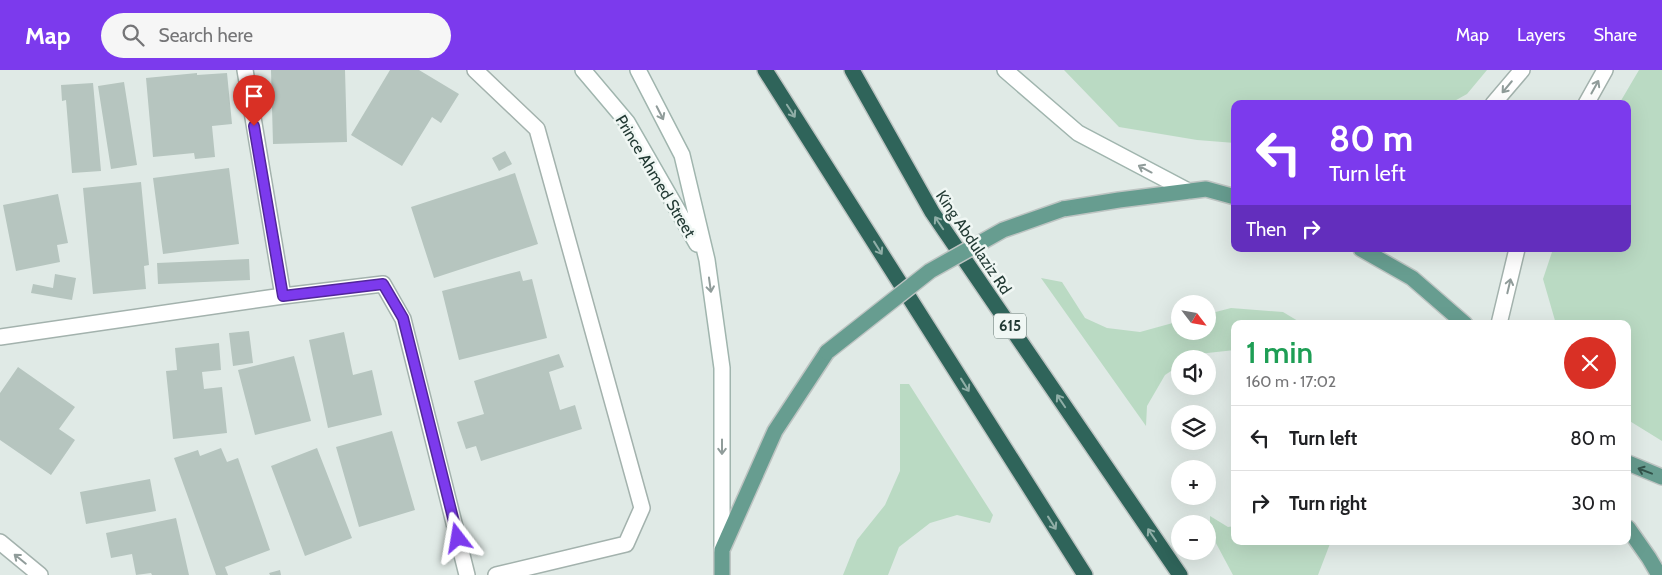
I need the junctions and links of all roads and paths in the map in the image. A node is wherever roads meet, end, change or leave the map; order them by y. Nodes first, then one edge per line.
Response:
1 (245, 70) edge
2 (475, 70) edge
3 (584, 70) edge
4 (638, 70) edge
5 (764, 70) edge
6 (852, 70) edge
7 (1005, 70) edge
8 (1522, 70) edge
9 (1605, 70) edge
10 (1496, 100) edge
11 (1588, 100) edge
12 (1188, 191) junction
13 (1231, 196) edge
14 (1366, 252) edge
15 (1517, 252) edge
16 (706, 260) junction
17 (283, 296) junction
18 (1460, 320) edge
19 (1500, 320) edge
20 (0, 337) edge
21 (1631, 464) edge
22 (1662, 478) edge
23 (1631, 532) edge
24 (0, 542) edge
25 (722, 550) junction
26 (40, 575) edge
27 (468, 575) edge
28 (496, 575) edge
29 (722, 575) edge
30 (1085, 575) edge
31 (1180, 575) edge
32 (1658, 575) edge

1 - 17 street
2 - 28 street
3 - 16 street, Prince Ahmed Street
4 -> 16 street
5 -> 30 highway
31 -> 6 highway, King Abdulaziz Rd / 615
12 -> 7 street
8 -> 10 street
11 -> 9 street
12 - 13 main road
12 - 25 main road, bridge
14 - 18 main road
19 -> 15 street
16 -> 25 street
17 - 20 street
17 - 27 street
22 -> 21 main road
23 - 32 main road
26 -> 24 street
25 - 29 main road

